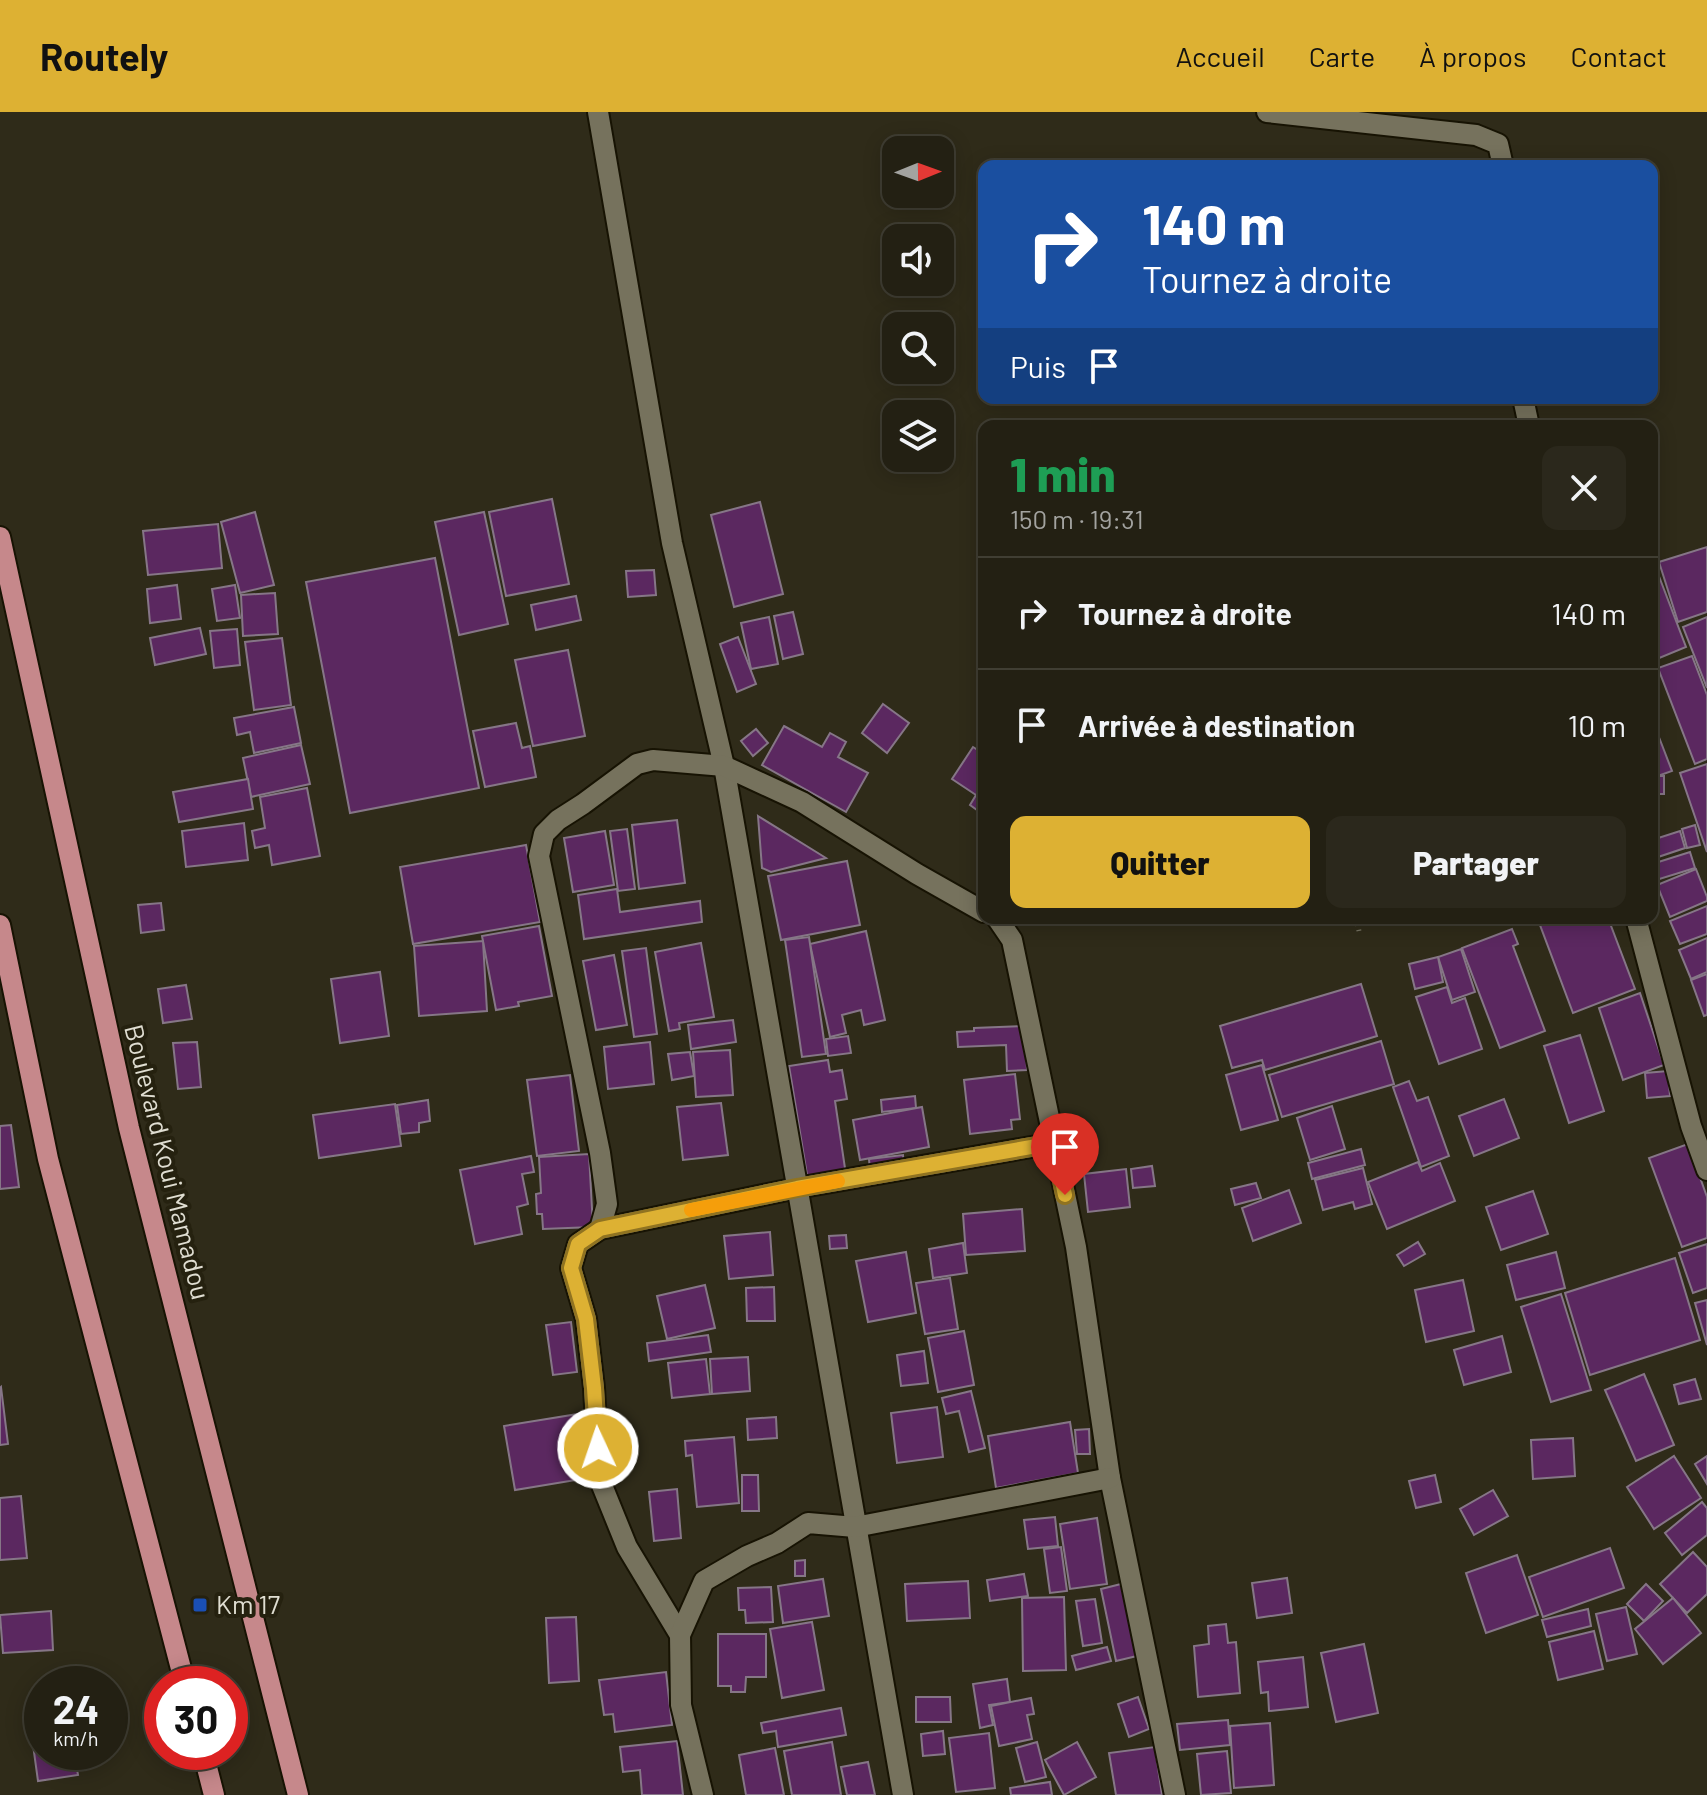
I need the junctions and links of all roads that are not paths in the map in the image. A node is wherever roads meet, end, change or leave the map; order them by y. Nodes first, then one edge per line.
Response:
1 (598, 112) edge
2 (1267, 112) edge
3 (1502, 160) edge
4 (0, 537) edge
5 (724, 766) junction
6 (978, 909) edge
7 (1001, 924) edge
8 (1638, 924) edge
9 (0, 925) edge
10 (1699, 1123) edge
11 (1054, 1143) junction
12 (1707, 1170) edge
13 (797, 1188) junction
14 (600, 1229) junction
15 (1110, 1478) junction
16 (855, 1527) junction
17 (680, 1635) junction
18 (180, 1666) edge
19 (208, 1770) edge
20 (214, 1795) edge
21 (298, 1795) edge
22 (703, 1795) edge
23 (903, 1795) edge
24 (1175, 1795) edge

1 - 5 street
2 - 3 street
4 - 21 main road, Boulevard Koui Mamadou
5 - 6 street
5 - 13 street
5 - 14 street
7 - 11 street
8 - 10 street
9 - 18 main road
10 - 12 street
11 - 13 street
11 - 15 street
13 - 14 street
13 - 16 street
14 - 17 street
15 - 16 street
15 - 24 street
16 - 17 street
16 - 23 street
17 - 22 street
19 - 20 main road

